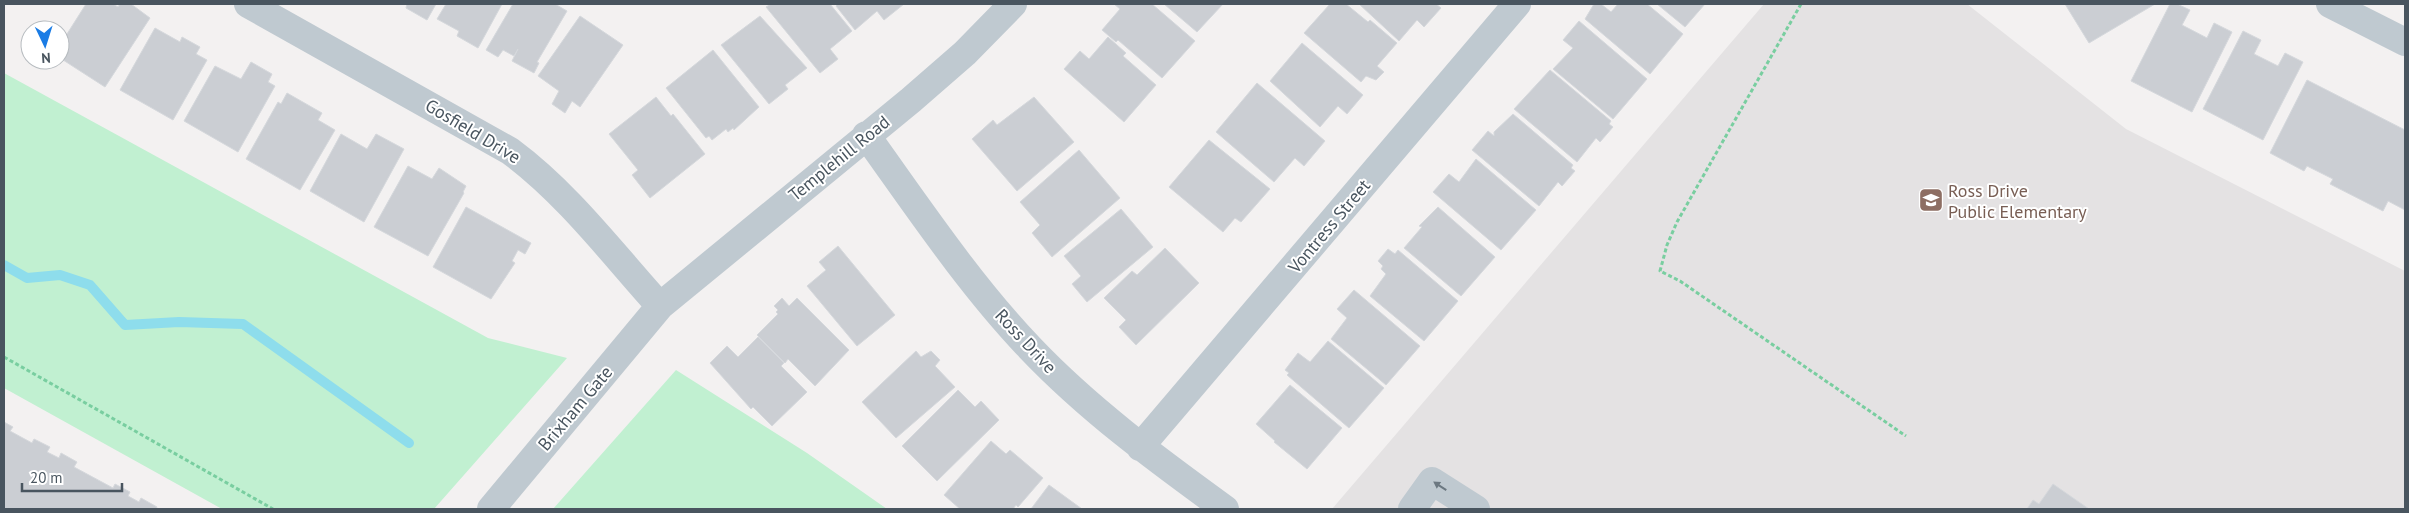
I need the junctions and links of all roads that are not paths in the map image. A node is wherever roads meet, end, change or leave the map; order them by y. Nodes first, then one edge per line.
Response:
1 (248, 4) edge
2 (1013, 4) edge
3 (1517, 4) edge
4 (2330, 4) edge
5 (2405, 42) edge
6 (866, 135) junction
7 (660, 306) junction
8 (1140, 447) junction
9 (1468, 507) edge
10 (491, 509) edge
11 (1225, 509) edge
12 (1412, 509) edge

1 - 7 street, Gosfield Drive
2 - 6 street, Templehill Road
3 - 8 street, Vontress Street
4 - 5 street
6 - 7 street, Templehill Road
6 - 8 street, Ross Drive
7 - 10 street, Brixham Gate
8 - 11 street, Ross Drive
9 -> 12 street

